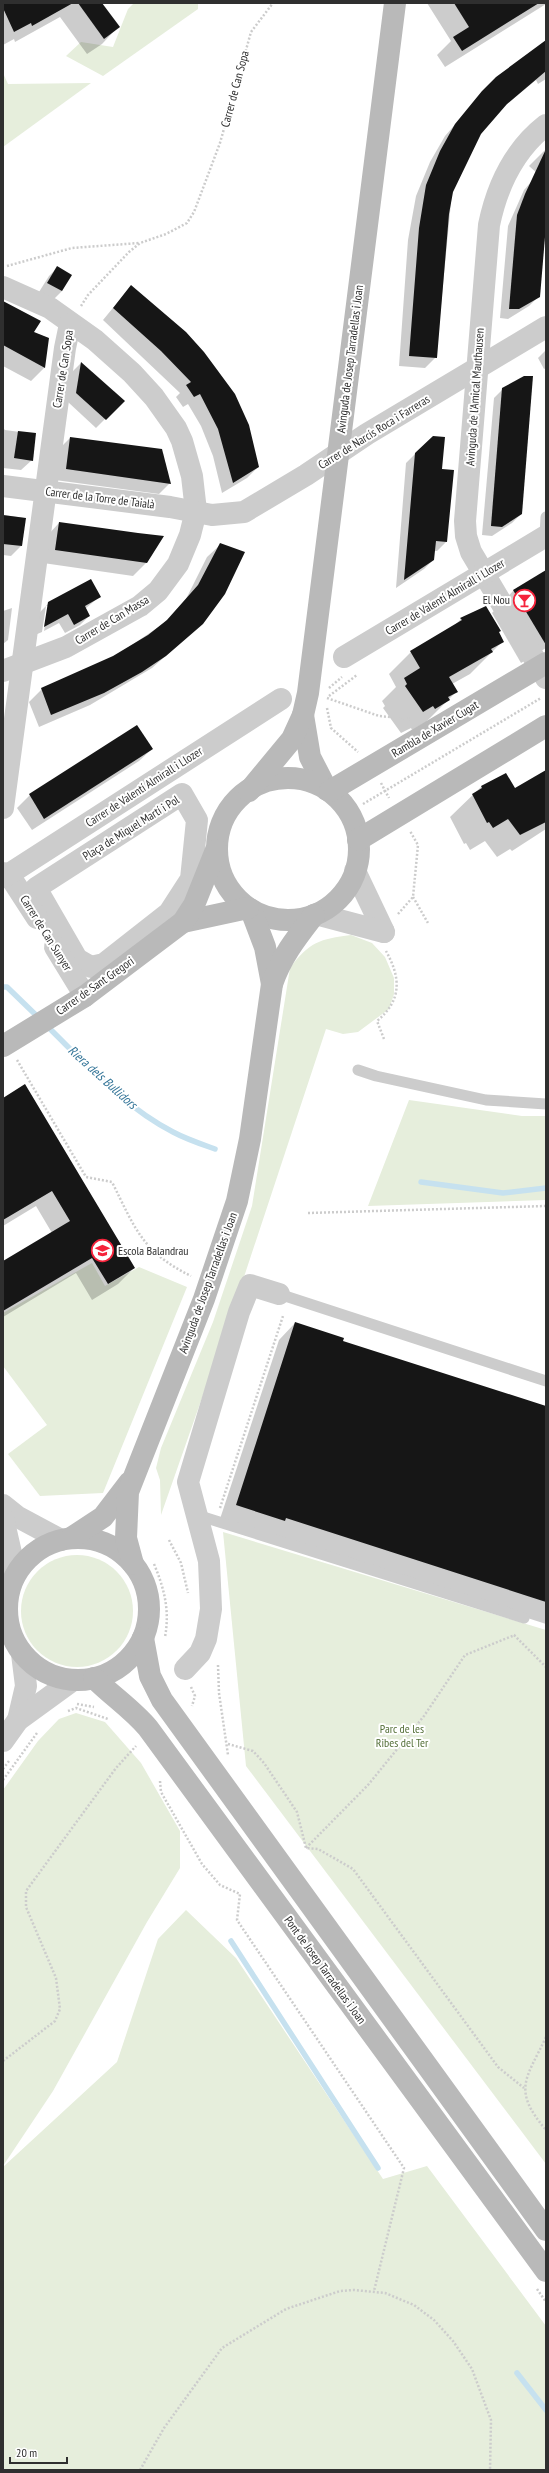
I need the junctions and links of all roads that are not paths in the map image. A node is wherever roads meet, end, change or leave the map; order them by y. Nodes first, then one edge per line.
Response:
1 (395, 3) edge
2 (546, 125) edge
3 (5, 276) edge
4 (70, 324) junction
5 (546, 327) edge
6 (477, 369) junction
7 (338, 454) junction
8 (3, 486) edge
9 (46, 492) junction
10 (196, 511) junction
11 (546, 530) edge
12 (484, 573) junction
13 (344, 657) dead end
14 (12, 668) edge
15 (544, 669) edge
16 (281, 699) dead end
17 (303, 715) junction
18 (546, 726) edge
19 (249, 790) junction
20 (329, 791) junction
21 (3, 808) edge
22 (358, 840) junction
23 (216, 849) junction
24 (356, 871) junction
25 (5, 874) edge
26 (249, 909) junction
27 (315, 914) junction
28 (183, 922) junction
29 (104, 964) joint
30 (272, 984) junction
31 (77, 1000) junction
32 (10, 1042) edge
33 (358, 1070) dead end
34 (546, 1104) edge
35 (279, 1294) joint
36 (546, 1381) edge
37 (132, 1479) junction
38 (3, 1505) edge
39 (3, 1518) edge
40 (206, 1518) junction
41 (66, 1539) junction
42 (143, 1563) junction
43 (14, 1577) junction
44 (524, 1618) dead end
45 (153, 1639) junction
46 (22, 1654) junction
47 (185, 1669) dead end
48 (94, 1678) junction
49 (73, 1680) junction
50 (29, 1726) junction
51 (6, 1750) edge
52 (546, 2230) edge
53 (546, 2271) edge

1 - 7 street, Avinguda de Josep Tarradellas i Joan
2 - 6 street, Avinguda de l'Amical Mauthausen
3 - 4 street
4 - 9 street, Carrer de Can Sopa
4 - 10 street
5 - 6 street, Carrer de Narcís Roca i Farreras
6 - 7 street, Carrer de Narcís Roca i Farreras
6 - 12 street, Avinguda de l'Amical Mauthausen
7 - 10 street, Carrer de Narcís Roca i Farreras
7 - 17 street, Avinguda de Josep Tarradellas i Joan
8 - 9 street, Carrer de la Torre de Taialà
9 - 10 street, Carrer de la Torre de Taialà
9 - 14 street, Carrer de Can Sopa
10 - 14 street, Carrer de Can Massa
11 - 12 street, Carrer de Valentí Almirall i Llozer
12 - 13 street, Carrer de Valentí Almirall i Llozer
12 - 15 street, Avinguda de l'Amical Mauthausen
14 - 21 street, Carrer de Can Sopa
15 - 20 street, Rambla de Xavier Cugat
16 - 25 street, Carrer de Valentí Almirall i Llozer
17 - 19 street, Avinguda de Josep Tarradellas i Joan
17 - 20 street, Avinguda de Josep Tarradellas i Joan
18 - 22 street
19 - 20 street
19 - 23 street
20 - 22 street
22 - 24 street
23 - 26 street
23 - 28 street, Carrer de Sant Gregori
24 - 27 street
24 - 27 street
25 - 31 street, Carrer de Can Sunyer
26 - 27 street
26 - 28 street, Carrer de Sant Gregori
26 - 30 street, Avinguda de Josep Tarradellas i Joan
27 - 30 street, Avinguda de Josep Tarradellas i Joan
28 - 31 street, Carrer de Sant Gregori
29 - 29 street, Plaça de Miquel Martí i Pol
30 - 37 street, Avinguda de Josep Tarradellas i Joan
31 - 32 street, Carrer de Sant Gregori
33 - 34 lane
35 - 36 lane
35 - 40 street
37 - 41 street, Avinguda de Josep Tarradellas i Joan
37 - 42 street, Avinguda de Josep Tarradellas i Joan
38 - 41 street
39 - 43 street
40 - 44 lane
40 - 47 street
41 - 42 street
41 - 43 street, Avinguda de Josep Tarradellas i Joan
42 - 45 street
43 - 46 street
45 - 48 street
45 - 52 street
46 - 49 street
46 - 50 street
48 - 49 street
48 - 53 street, Pont de Josep Tarradellas i Joan
49 - 50 street
50 - 51 street

